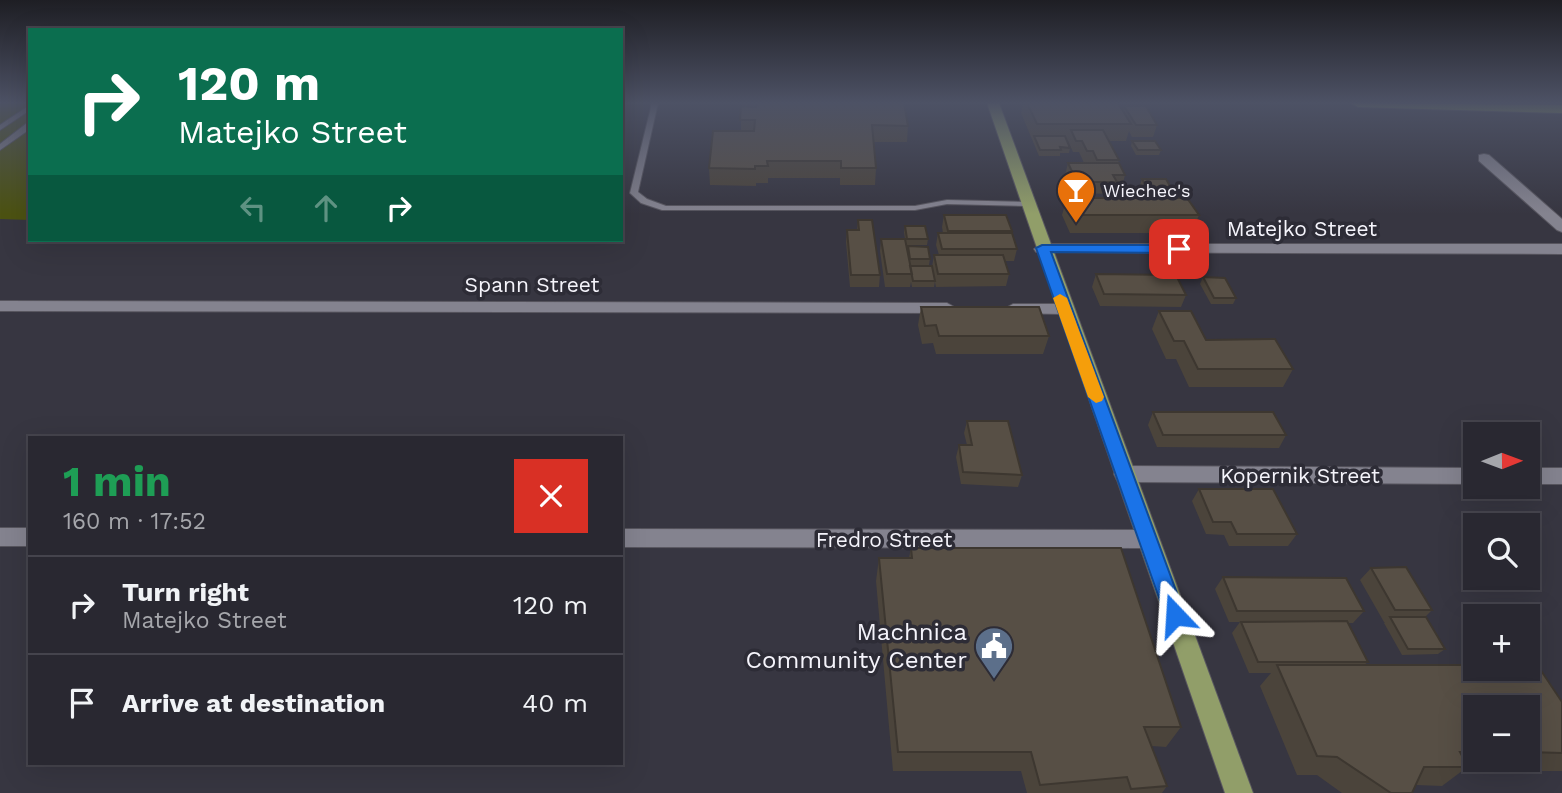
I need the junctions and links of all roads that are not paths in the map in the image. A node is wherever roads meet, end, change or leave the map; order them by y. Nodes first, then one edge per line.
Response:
1 (646, 140) edge
2 (1005, 140) edge
3 (1484, 158) dead end
4 (1027, 204) junction
5 (1562, 227) edge
6 (1042, 248) junction
7 (1562, 250) edge
8 (0, 306) edge
9 (971, 308) edge
10 (997, 309) edge
11 (1064, 309) junction
12 (1124, 474) junction
13 (1463, 475) edge
14 (1540, 476) edge
15 (1562, 476) edge
16 (0, 537) edge
17 (28, 537) edge
18 (623, 538) edge
19 (1147, 539) junction
20 (1239, 793) edge

1 - 4 lane
2 - 4 main road
3 - 5 street
4 - 6 main road
6 - 7 street, Matejko Street
6 - 11 main road
8 - 9 street, Spann Street
10 - 11 street
11 - 12 main road
12 - 13 street, Kopernik Street
12 - 19 main road
14 - 15 street
16 - 17 street
18 - 19 street, Fredro Street
19 - 20 main road

